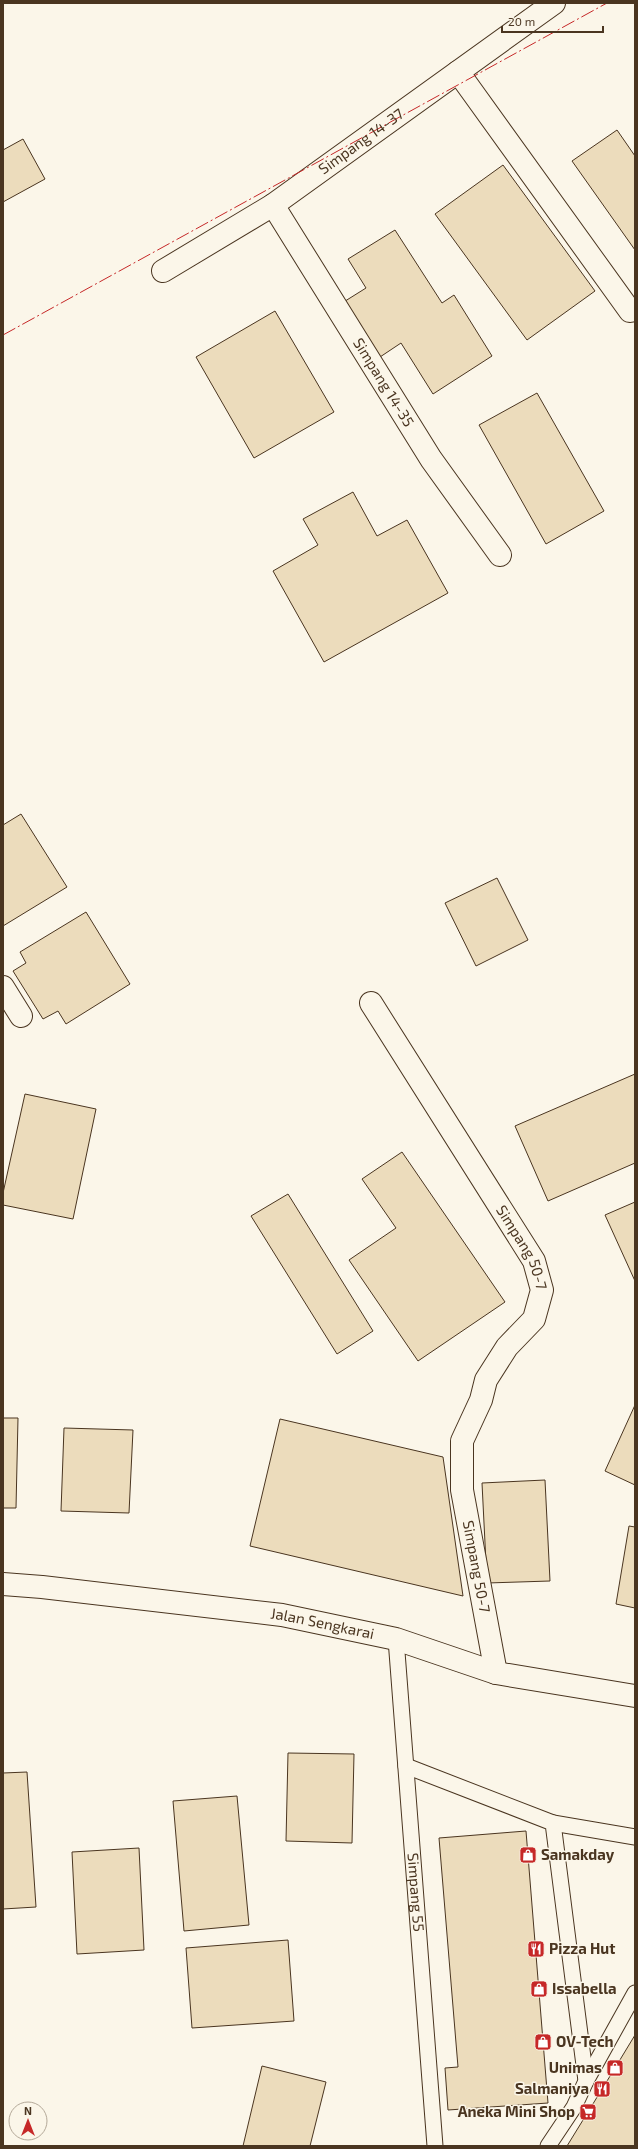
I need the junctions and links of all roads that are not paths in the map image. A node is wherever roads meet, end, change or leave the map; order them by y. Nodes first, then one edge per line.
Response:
1 (554, 3) edge
2 (458, 72) junction
3 (273, 205) junction
4 (164, 272) dead end
5 (630, 310) dead end
6 (500, 555) dead end
7 (3, 987) edge
8 (370, 1003) dead end
9 (21, 1016) dead end
10 (3, 1584) edge
11 (396, 1639) junction
12 (496, 1673) junction
13 (635, 1696) edge
14 (406, 1766) junction
15 (553, 1823) junction
16 (635, 1837) edge
17 (635, 1993) edge
18 (586, 2081) junction
19 (435, 2146) edge
20 (548, 2146) edge

1 - 2 street, Simpang 14-37
2 - 3 street, Simpang 14-37
2 - 5 street
3 - 4 street, Simpang 14-37
3 - 6 street, Simpang 14-35
7 - 9 street
8 - 12 street, Simpang 50-7
10 - 11 street, Jalan Sengkarai
11 - 12 street, Jalan Sengkarai
11 - 14 lane, Simpang 55
12 - 13 street, Jalan Sengkarai
14 - 15 lane
14 - 19 lane, Simpang 55
15 - 16 lane
15 - 18 lane
17 - 18 lane
18 - 20 lane

